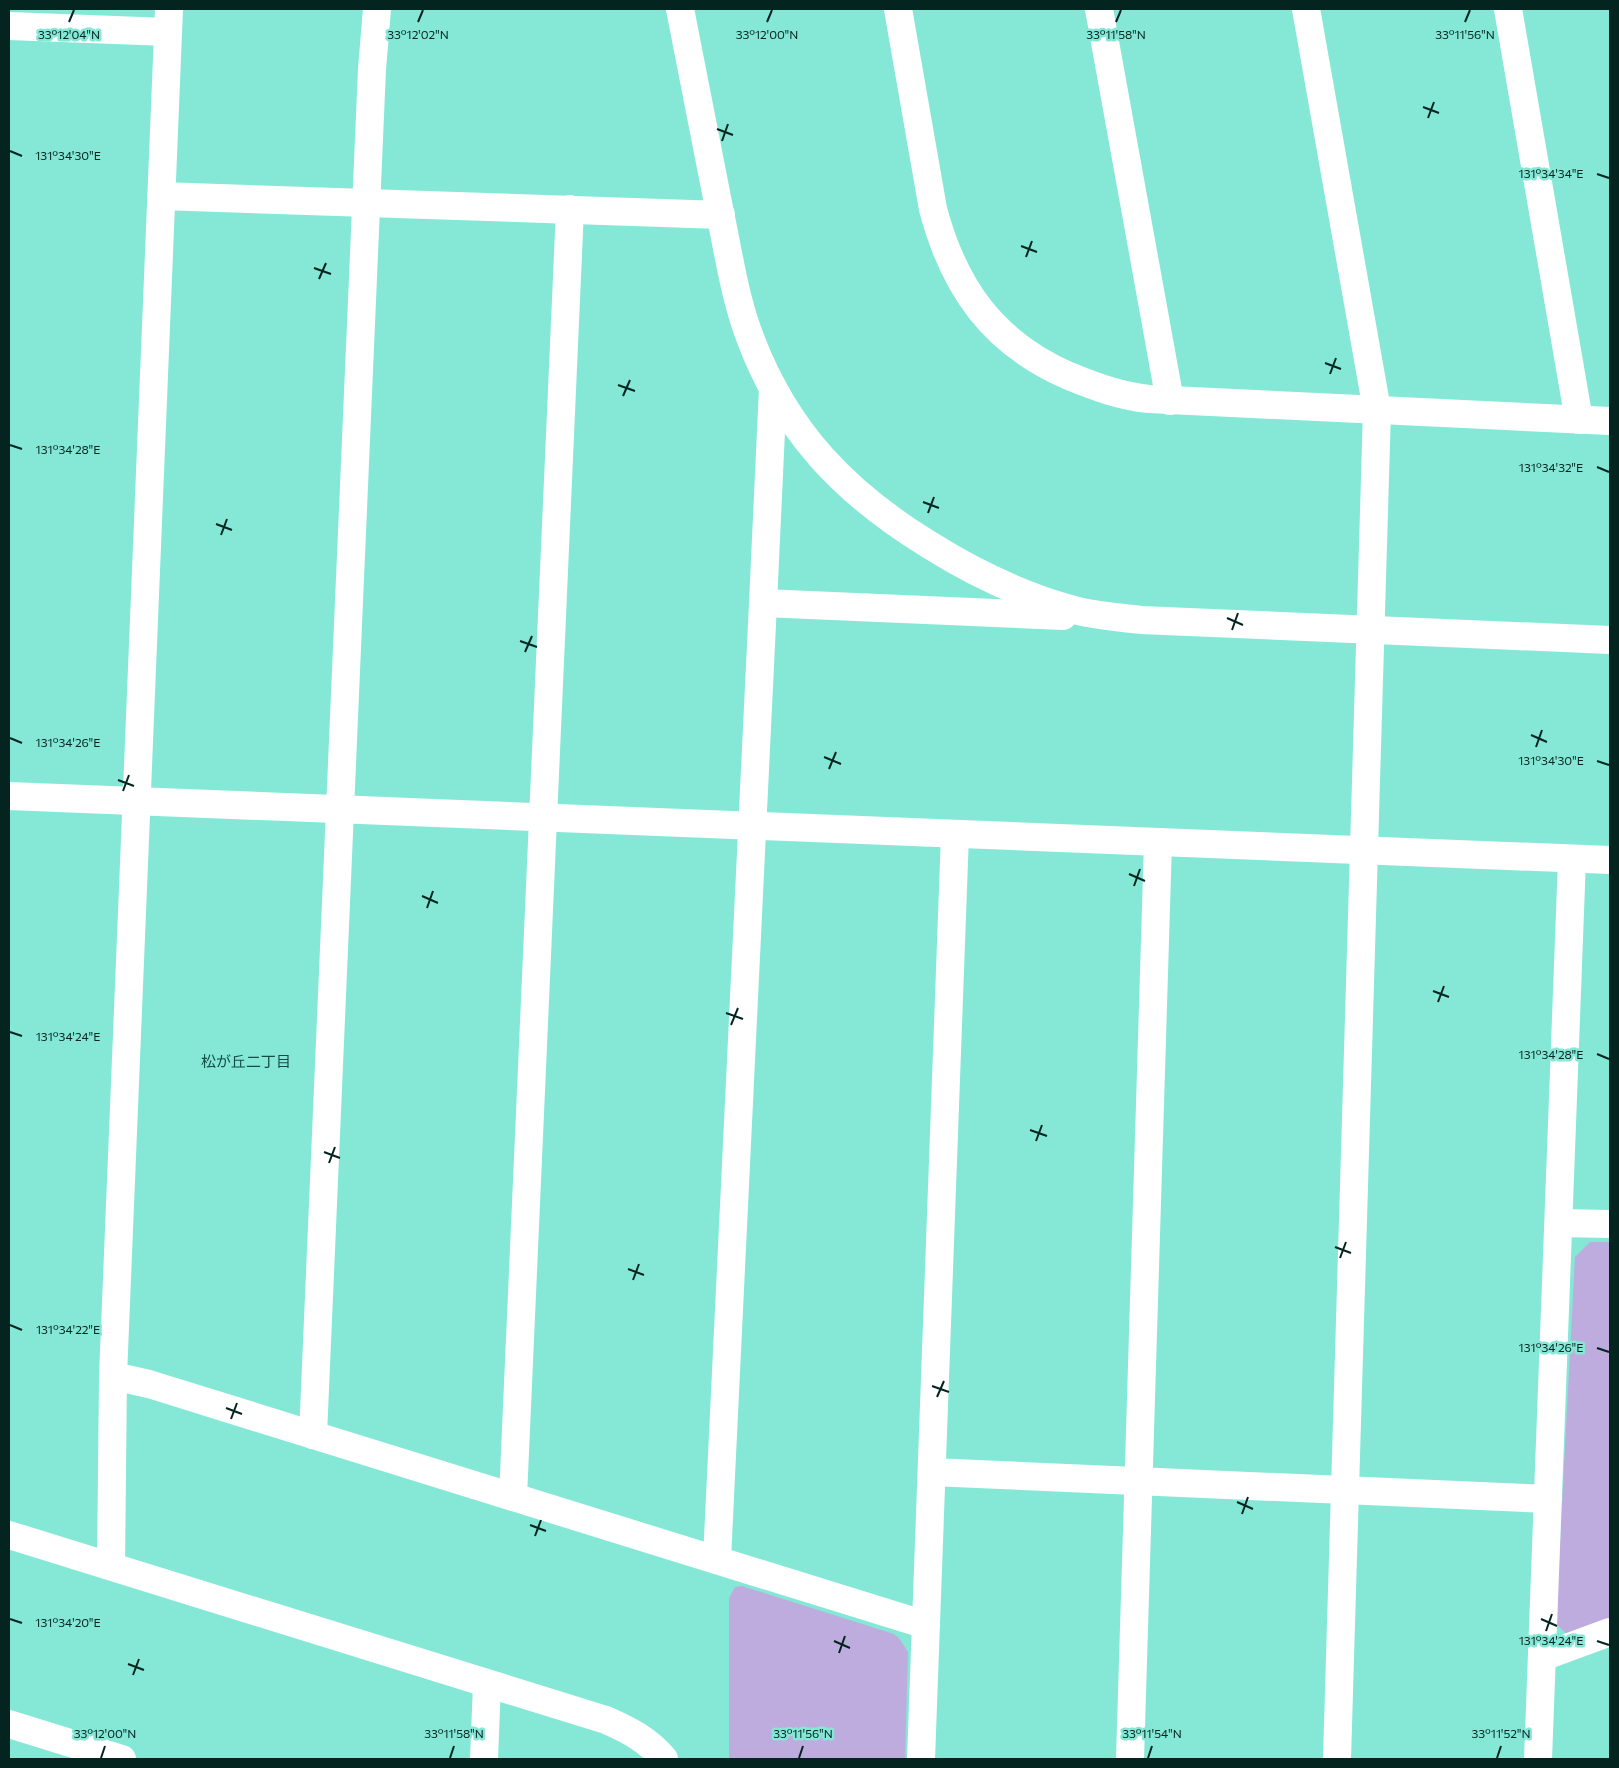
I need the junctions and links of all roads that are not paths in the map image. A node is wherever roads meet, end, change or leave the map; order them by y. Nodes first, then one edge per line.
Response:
1 (377, 9) edge
2 (680, 9) edge
3 (898, 9) edge
4 (1100, 9) edge
5 (1306, 9) edge
6 (1508, 9) edge
7 (168, 20) edge
8 (9, 26) edge
9 (161, 196) junction
10 (367, 202) junction
11 (570, 209) junction
12 (721, 215) junction
13 (773, 388) junction
14 (1170, 401) junction
15 (1376, 410) junction
16 (1580, 420) junction
17 (1610, 421) edge
18 (763, 603) junction
19 (1142, 620) junction
20 (1370, 631) junction
21 (1610, 640) edge
22 (9, 796) edge
23 (136, 801) junction
24 (341, 809) junction
25 (543, 818) junction
26 (752, 826) junction
27 (955, 834) junction
28 (1158, 842) junction
29 (1364, 851) junction
30 (1572, 859) junction
31 (1610, 860) edge
32 (1559, 1223) junction
33 (1610, 1224) edge
34 (113, 1376) junction
35 (314, 1435) junction
36 (932, 1472) junction
37 (1139, 1481) junction
38 (1345, 1490) junction
39 (513, 1497) junction
40 (1548, 1499) junction
41 (9, 1535) edge
42 (717, 1559) junction
43 (111, 1566) junction
44 (926, 1626) junction
45 (1610, 1632) edge
46 (1542, 1658) junction
47 (487, 1684) junction
48 (9, 1724) edge
49 (122, 1759) edge
50 (484, 1759) edge
51 (664, 1759) edge
52 (921, 1759) edge
53 (1130, 1759) edge
54 (1337, 1759) edge
55 (1538, 1759) edge

1 - 10 street
2 - 12 street
3 - 14 street
4 - 14 street
5 - 15 street
6 - 16 street
7 - 8 street
7 - 9 street
9 - 10 street
9 - 23 street
10 - 11 street
10 - 24 street
11 - 12 street
11 - 25 street
12 - 13 street
13 - 18 street
13 - 19 street
14 - 15 street
15 - 16 street
15 - 20 street
16 - 17 street
18 - 19 street
18 - 26 street
19 - 20 street
20 - 21 street
20 - 29 street
22 - 23 street
23 - 24 street
23 - 34 street
24 - 25 street
24 - 35 street
25 - 26 street
25 - 39 street
26 - 27 street
26 - 42 street
27 - 28 street
27 - 36 street
28 - 29 street
28 - 37 street
29 - 30 street
29 - 38 street
30 - 31 street
30 - 32 street
32 - 33 street
32 - 40 street
34 - 35 street
34 - 43 street
35 - 39 street
36 - 37 street
36 - 44 street
37 - 38 street
37 - 53 street
38 - 40 street
38 - 54 street
39 - 42 street
40 - 46 street
41 - 43 street
42 - 44 street
43 - 47 street
44 - 52 street
45 - 46 street
46 - 55 street
47 - 50 street
47 - 51 street
48 - 49 street

